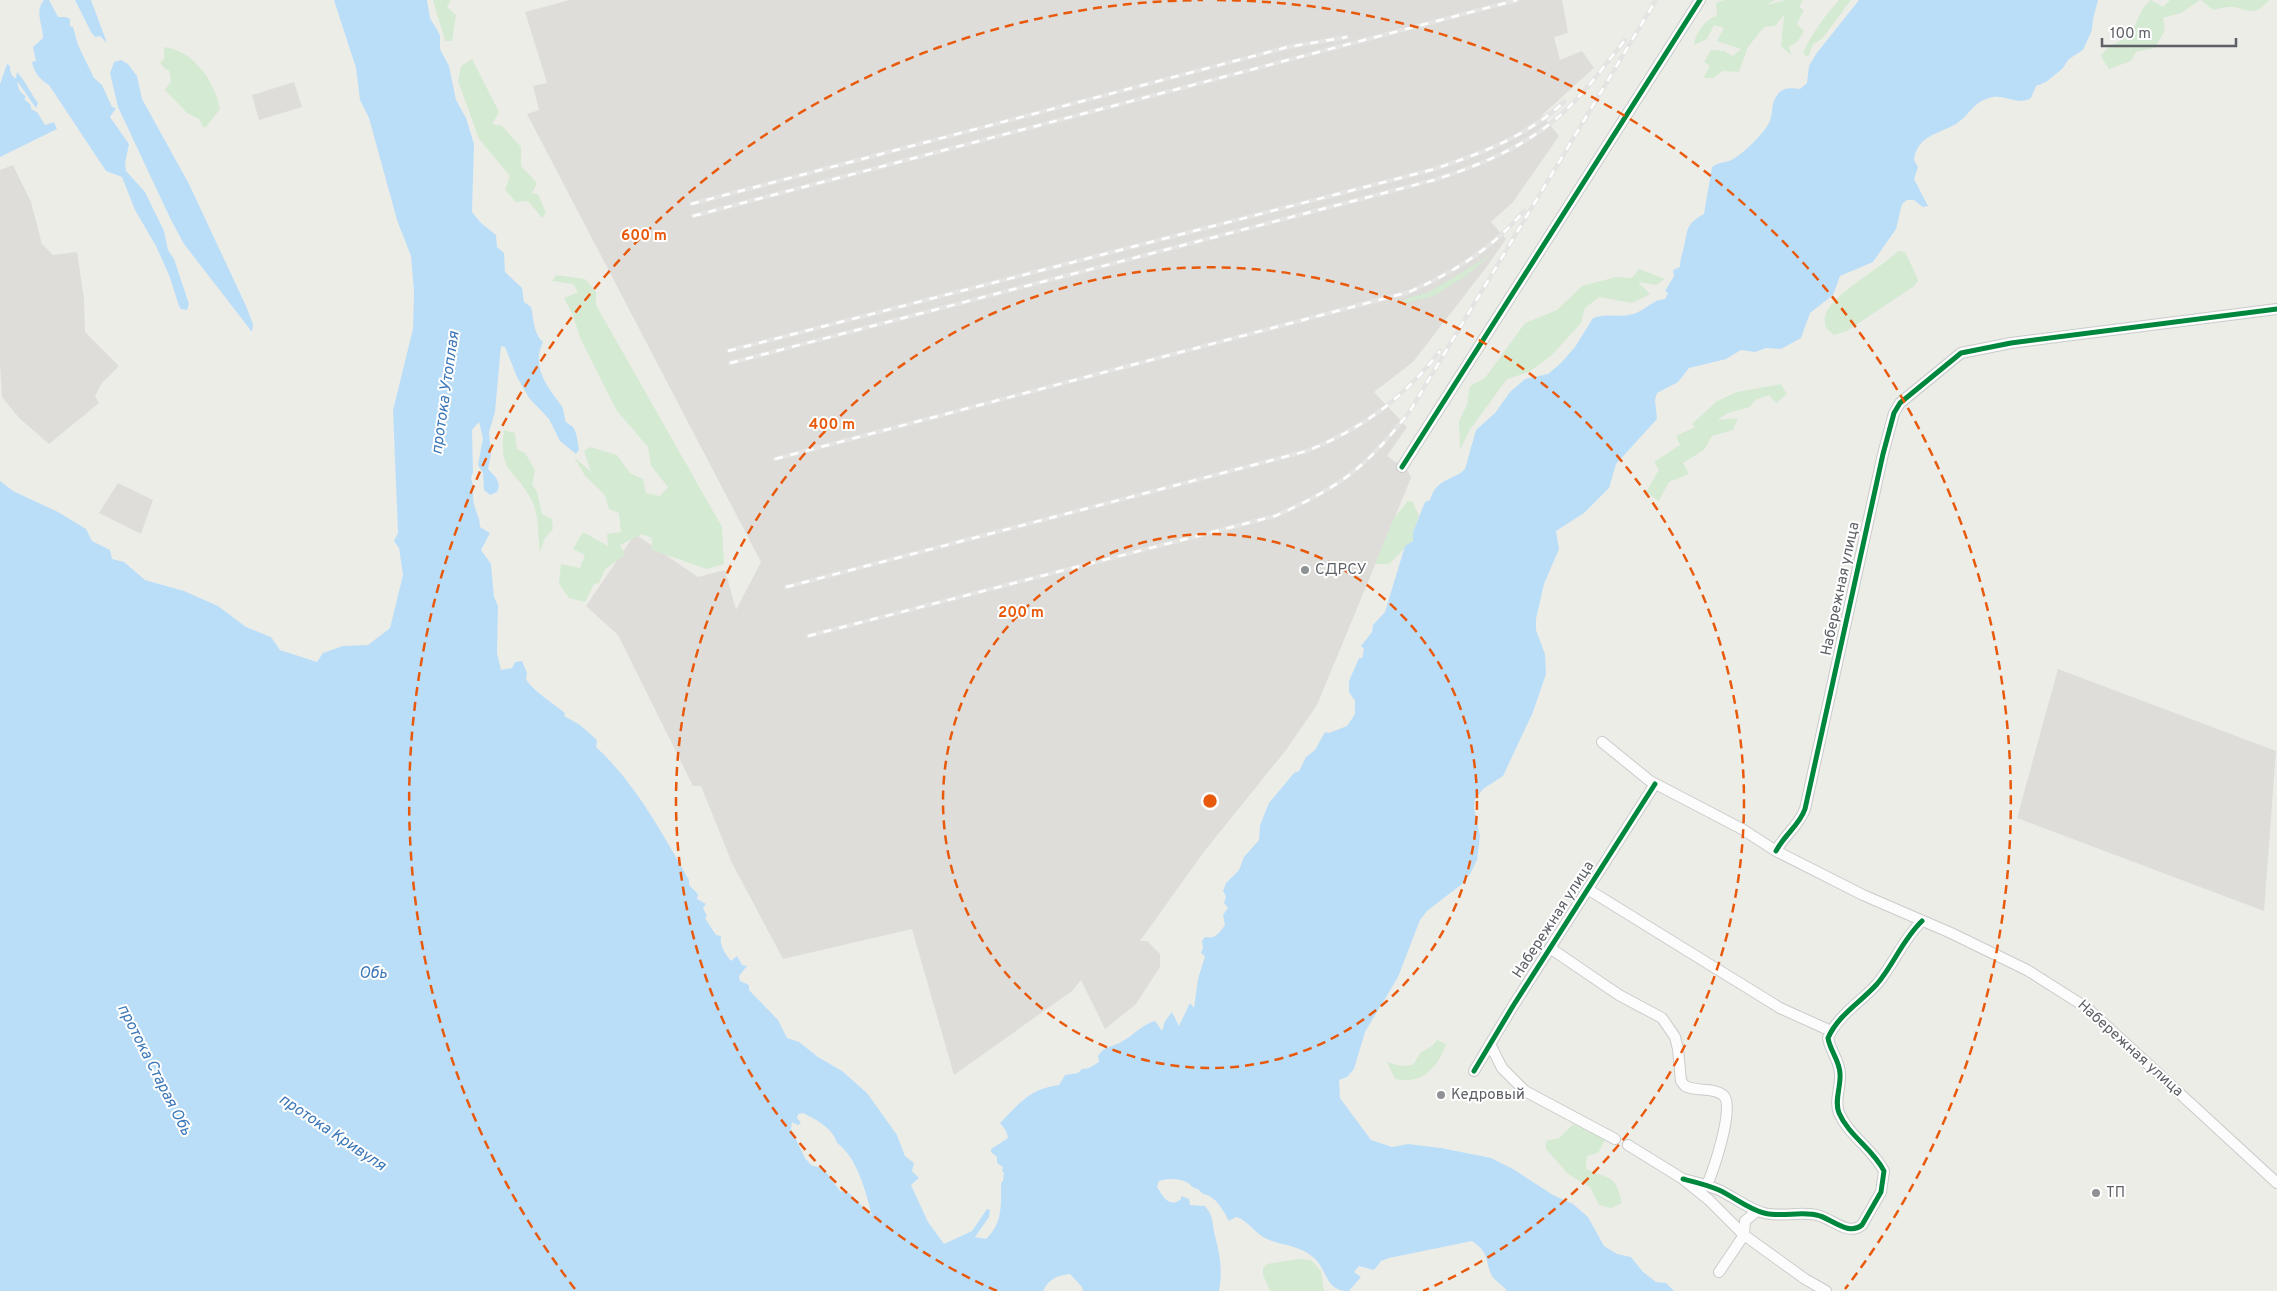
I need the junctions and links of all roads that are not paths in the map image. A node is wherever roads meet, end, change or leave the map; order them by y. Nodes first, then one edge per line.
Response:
1 (1700, 0) edge
2 (2277, 309) edge
3 (1402, 467) dead end
4 (1602, 742) dead end
5 (1655, 784) junction
6 (1776, 851) junction
7 (1589, 890) junction
8 (1922, 921) junction
9 (1550, 948) junction
10 (1831, 1031) junction
11 (1490, 1044) junction
12 (1474, 1071) dead end
13 (1615, 1139) dead end
14 (1628, 1145) dead end
15 (1683, 1179) junction
16 (2277, 1183) edge
17 (1708, 1186) junction
18 (1757, 1211) junction
19 (1744, 1236) junction
20 (1719, 1272) dead end
21 (1826, 1291) edge

1 - 3 street
2 - 6 street, Набережная улица
4 - 5 street, Набережная улица
5 - 6 street, Набережная улица
5 - 7 street, Набережная улица
6 - 8 street, Набережная улица
7 - 9 street, Набережная улица
7 - 10 street, Набережная улица
8 - 10 street
8 - 16 street, Набережная улица
9 - 11 street, Набережная улица
9 - 17 street
10 - 18 street
11 - 12 street, Набережная улица
11 - 13 street
14 - 15 street
15 - 17 street
15 - 19 street
17 - 18 street
18 - 19 street
19 - 20 street
19 - 21 street

